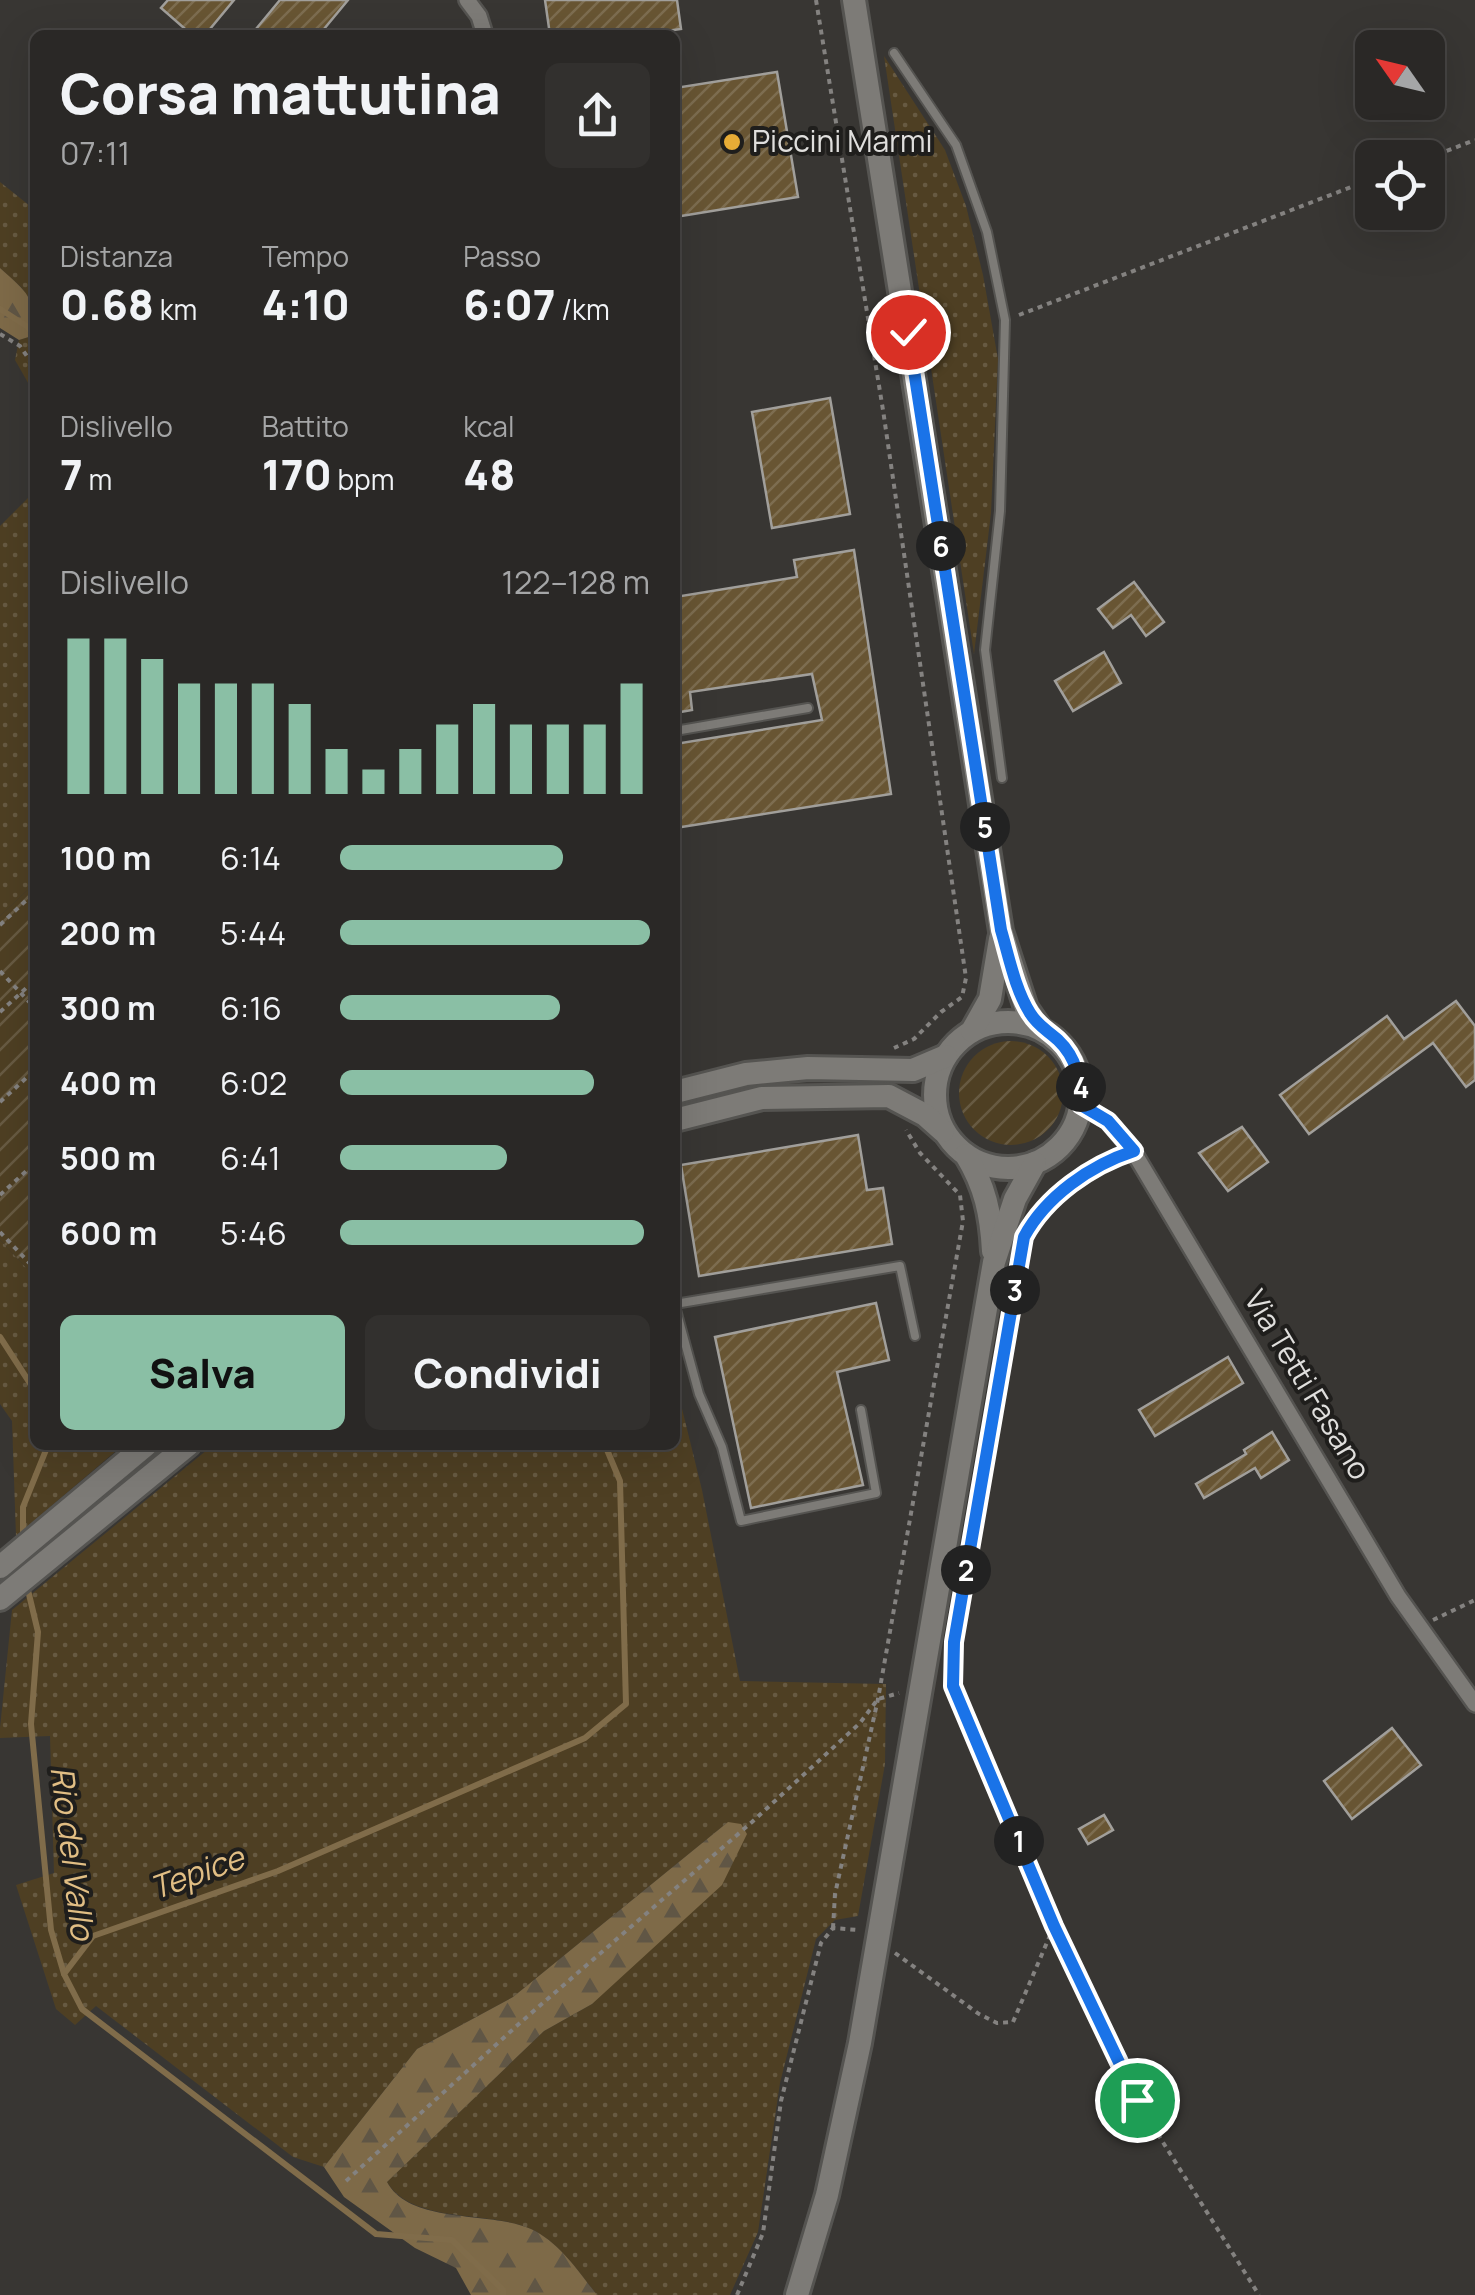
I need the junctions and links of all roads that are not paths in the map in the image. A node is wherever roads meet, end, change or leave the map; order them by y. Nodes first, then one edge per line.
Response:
1 (467, 0) edge
2 (854, 0) edge
3 (483, 30) edge
4 (894, 53) dead end
5 (988, 675) junction
6 (962, 678) junction
7 (808, 708) dead end
8 (680, 730) edge
9 (1002, 778) dead end
10 (1001, 930) junction
11 (1039, 1028) junction
12 (972, 1031) junction
13 (946, 1056) junction
14 (680, 1091) edge
15 (1081, 1105) junction
16 (680, 1119) edge
17 (946, 1133) junction
18 (966, 1155) junction
19 (1035, 1164) junction
20 (994, 1262) junction
21 (680, 1304) edge
22 (680, 1324) edge
23 (915, 1336) dead end
24 (861, 1410) dead end
25 (140, 1450) edge
26 (182, 1450) edge
27 (3, 1562) edge
28 (5, 1595) edge
29 (1475, 1704) edge
30 (796, 2295) edge

1 - 3 street
2 - 6 main road
4 - 5 lane
5 - 6 lane
5 - 9 lane
6 - 10 main road
7 - 8 lane
10 - 11 main road
10 - 12 main road
11 - 12 main road
11 - 15 main road
12 - 13 main road
13 - 14 main road
13 - 17 main road
15 - 19 main road
15 - 29 street, Via Tetti Fasano
16 - 17 main road
17 - 18 main road
18 - 19 main road
18 - 20 main road
19 - 20 main road
20 - 30 main road
21 - 23 lane
22 - 24 lane
25 - 27 main road
26 - 28 main road

